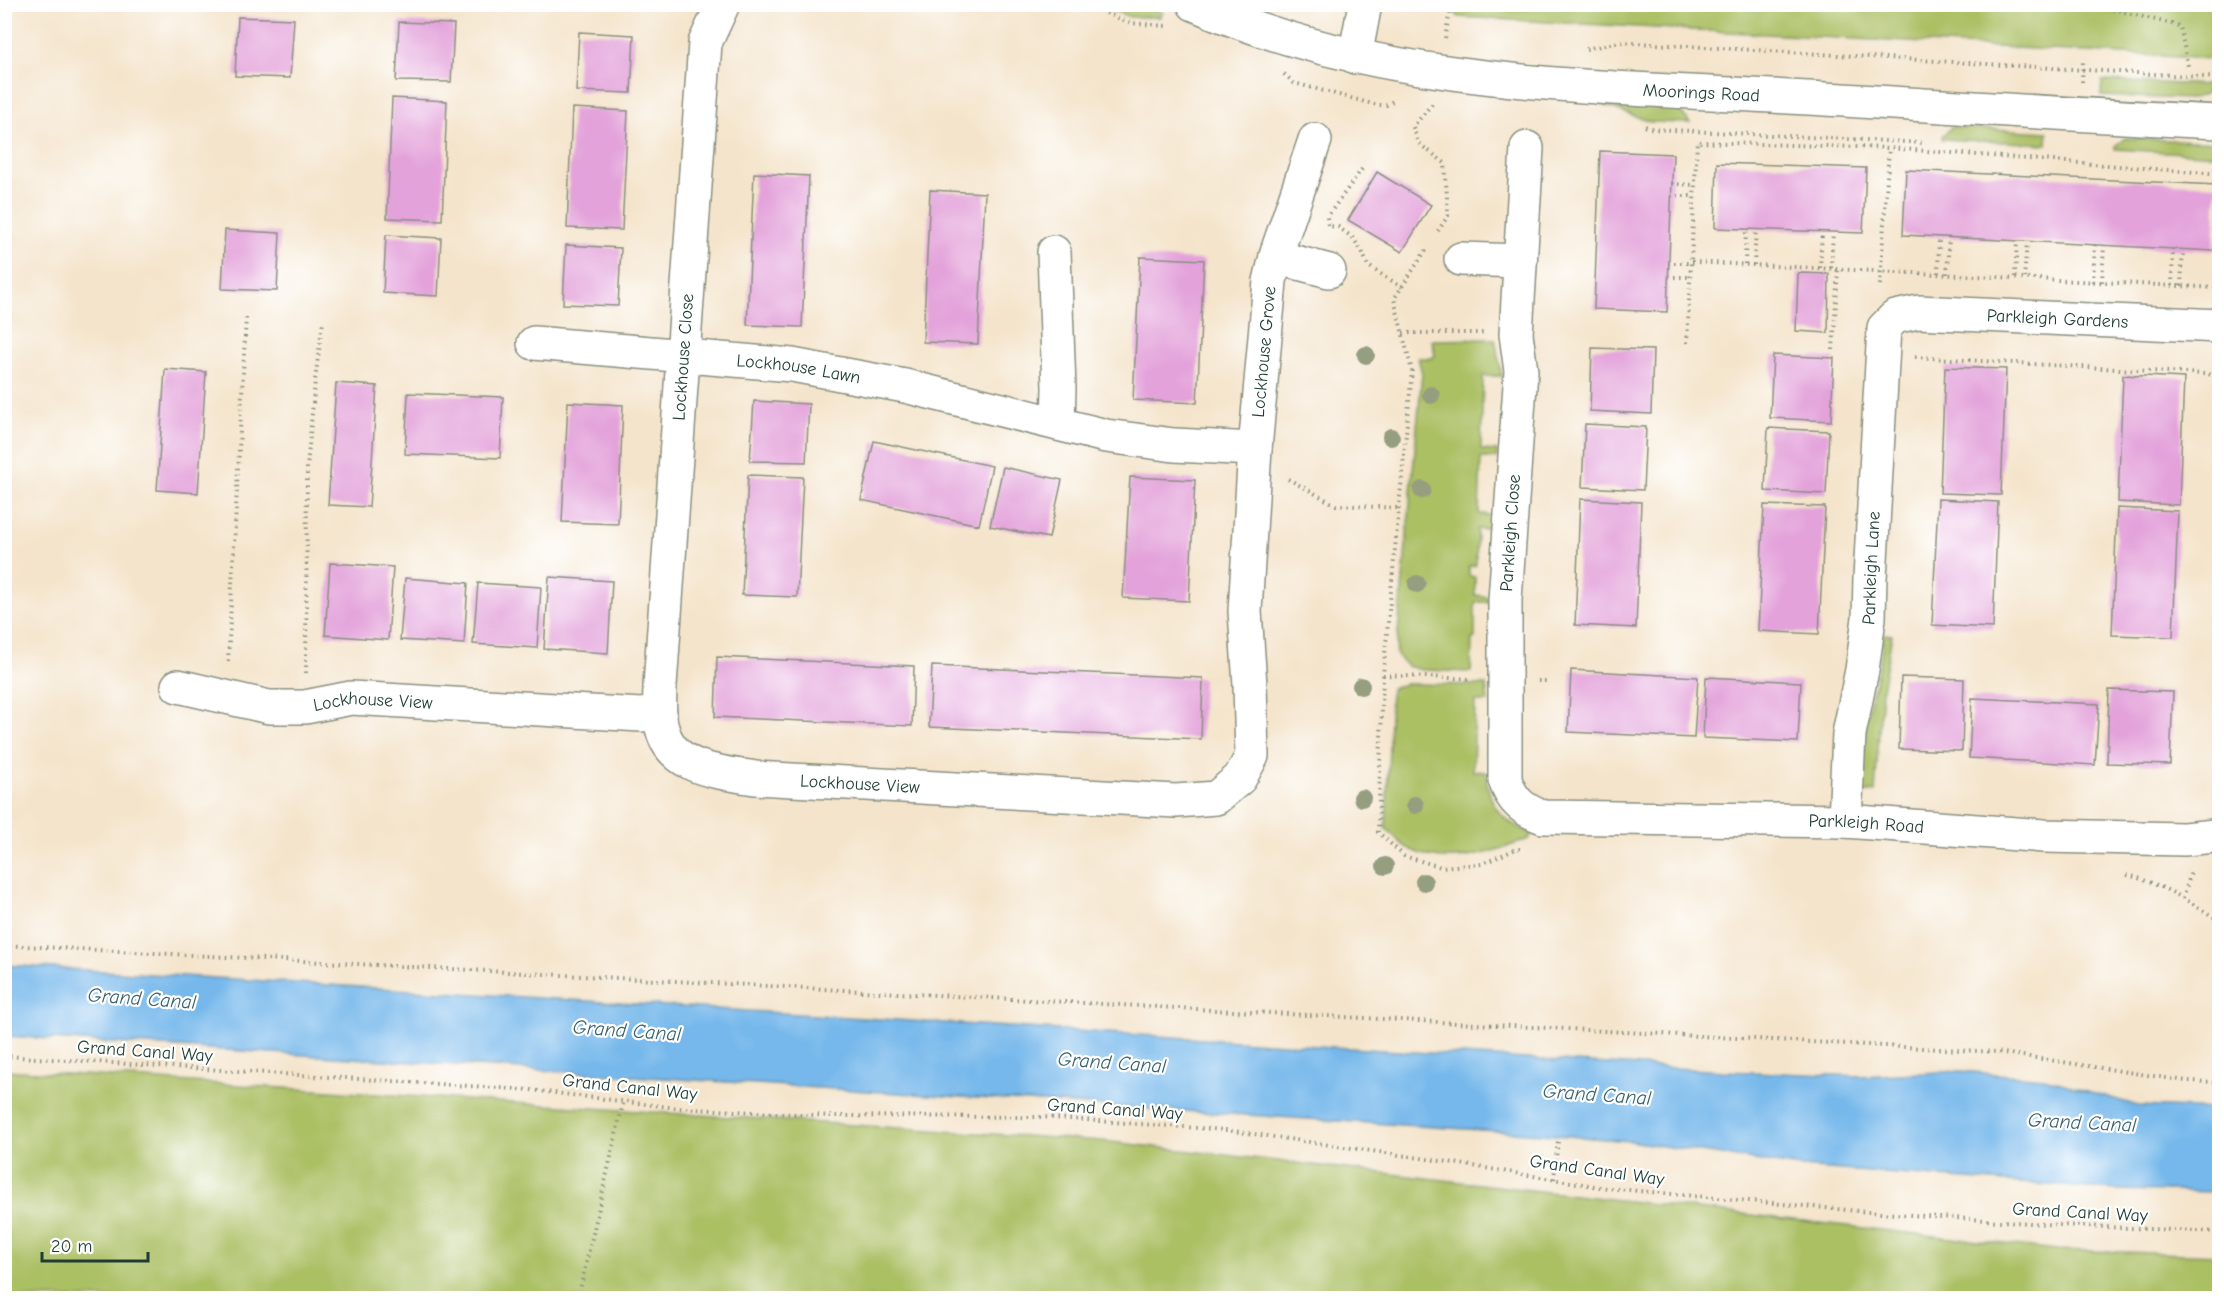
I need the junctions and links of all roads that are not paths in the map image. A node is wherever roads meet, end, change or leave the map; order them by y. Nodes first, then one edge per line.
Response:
1 (723, 4) edge
2 (1194, 4) edge
3 (1365, 4) edge
4 (1354, 57) junction
5 (2220, 122) edge
6 (1315, 140) dead end
7 (1527, 148) dead end
8 (1054, 252) dead end
9 (1276, 257) junction
10 (1461, 259) dead end
11 (1519, 261) junction
12 (1329, 271) dead end
13 (1894, 317) joint
14 (2220, 326) edge
15 (534, 343) dead end
16 (683, 357) junction
17 (1058, 424) junction
18 (1254, 460) junction
19 (178, 687) dead end
20 (660, 713) junction
21 (1517, 804) joint
22 (1845, 822) junction
23 (2220, 833) edge

1 - 16 street, Lockhouse Close
2 - 4 street, Moorings Road
3 - 4 street
4 - 5 street, Moorings Road
6 - 9 street, Lockhouse Grove
7 - 11 street, Parkleigh Close
8 - 17 street
9 - 12 street
9 - 18 street, Lockhouse Grove
10 - 11 street
11 - 21 street, Parkleigh Close
13 - 14 street, Parkleigh Gardens
13 - 22 street, Parkleigh Lane
15 - 16 street, Lockhouse Lawn
16 - 17 street, Lockhouse Lawn
16 - 20 street, Lockhouse Close
17 - 18 street, Lockhouse Lawn
18 - 20 street, Lockhouse View
19 - 20 street, Lockhouse View
21 - 22 street, Parkleigh Road
22 - 23 street, Parkleigh Road

